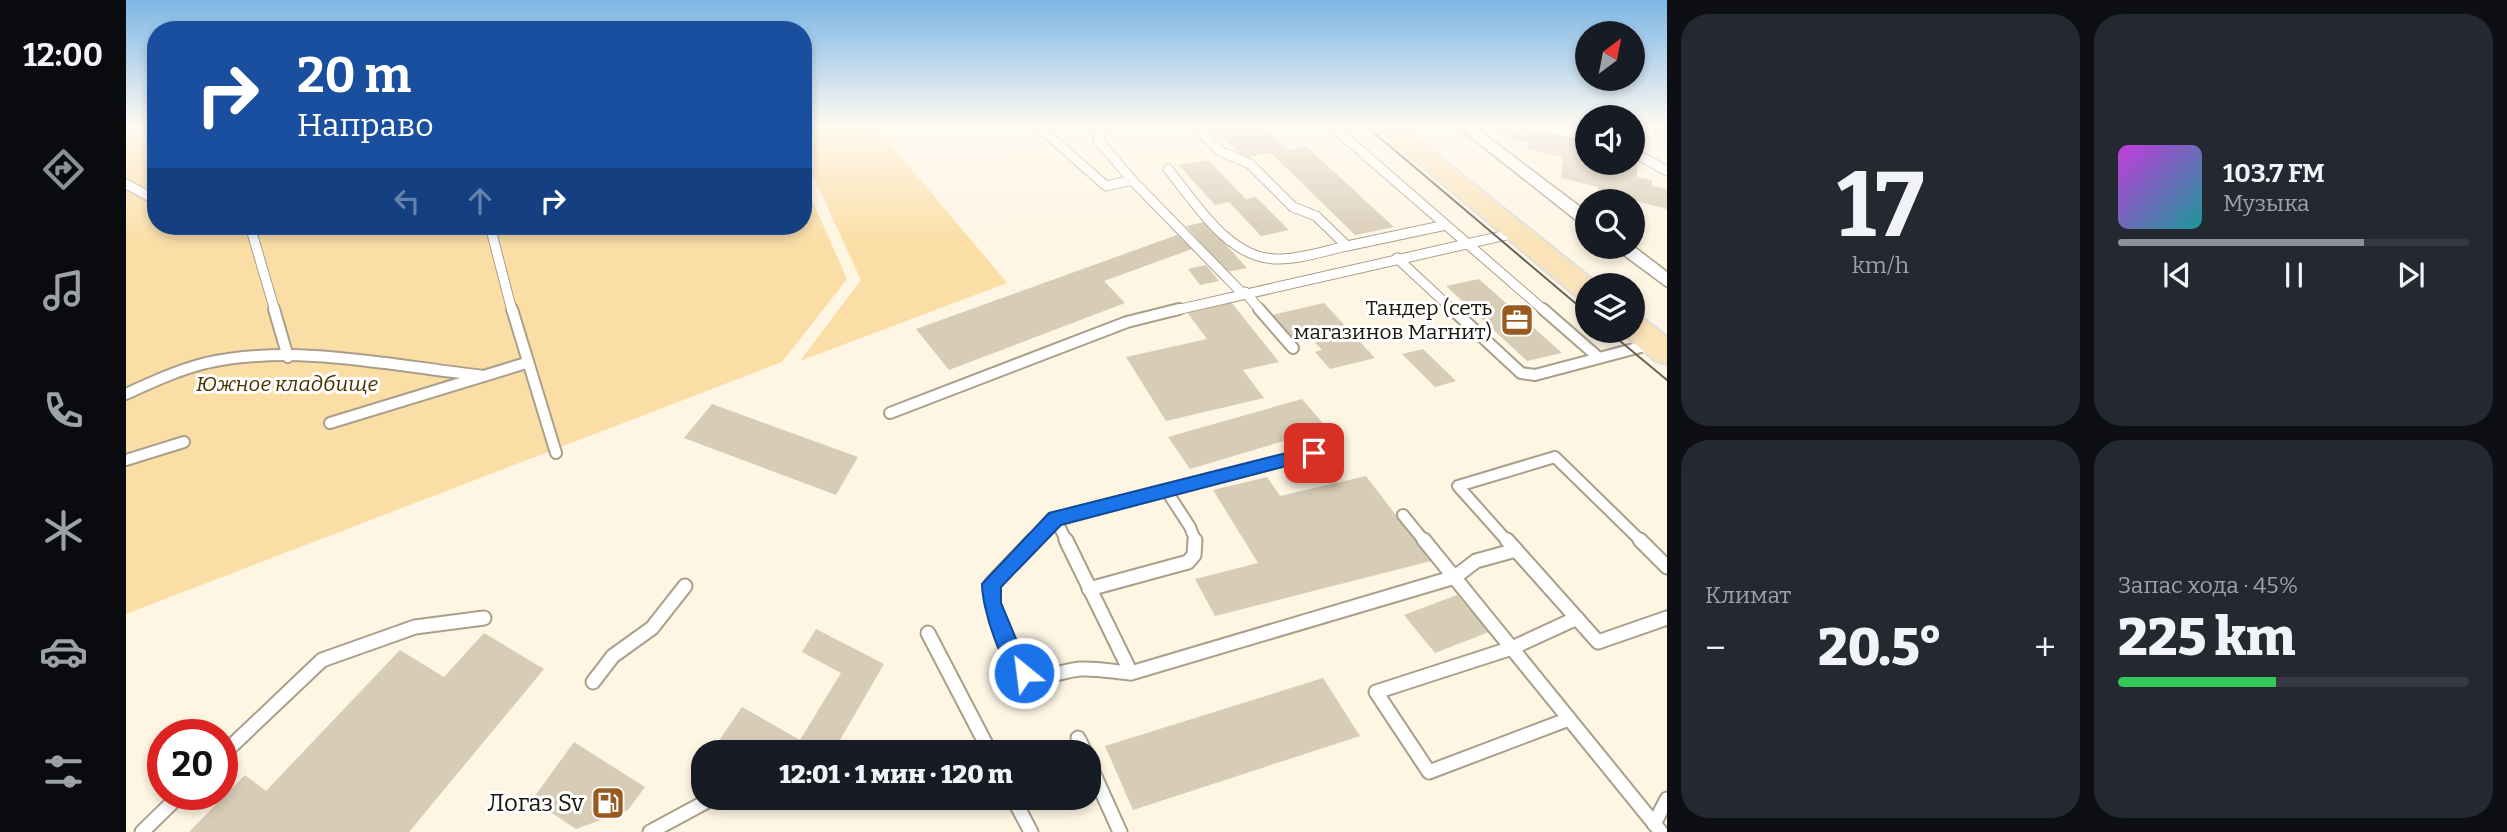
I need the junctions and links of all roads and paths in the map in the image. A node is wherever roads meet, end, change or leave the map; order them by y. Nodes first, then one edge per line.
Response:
1 (1082, 165) edge
2 (1119, 165) edge
3 (1251, 165) edge
4 (1377, 165) edge
5 (1438, 165) edge
6 (1450, 165) edge
7 (1515, 165) edge
8 (1168, 169) dead end
9 (1132, 180) junction
10 (126, 184) edge
11 (147, 195) edge
12 (1575, 211) edge
13 (1446, 225) junction
14 (1527, 233) junction
15 (253, 235) edge
16 (492, 235) edge
17 (1467, 243) junction
18 (1348, 246) junction
19 (1398, 258) junction
20 (1638, 259) edge
21 (1588, 273) edge
22 (1575, 279) edge
23 (1667, 281) edge
24 (1243, 292) junction
25 (1645, 323) edge
26 (1656, 339) edge
27 (1293, 348) dead end
28 (288, 357) junction
29 (1598, 357) junction
30 (526, 363) junction
31 (484, 376) junction
32 (126, 394) edge
33 (890, 413) dead end
34 (330, 423) dead end
35 (184, 442) dead end
36 (556, 453) dead end
37 (1314, 453) dead end
38 (126, 460) edge
39 (1166, 490) junction
40 (1403, 515) dead end
41 (1055, 519) junction
42 (1516, 550) junction
43 (1667, 567) edge
44 (1455, 577) junction
45 (685, 586) dead end
46 (1090, 589) junction
47 (484, 618) dead end
48 (1577, 618) junction
49 (1667, 618) edge
50 (928, 633) dead end
51 (1511, 648) junction
52 (1130, 673) junction
53 (593, 682) dead end
54 (1569, 719) junction
55 (238, 740) edge
56 (984, 740) edge
57 (1101, 790) edge
58 (1667, 799) edge
59 (165, 810) edge
60 (691, 810) edge
61 (1019, 810) edge
62 (1658, 828) edge
63 (142, 832) edge
64 (650, 832) edge
65 (1031, 832) edge
66 (1120, 832) edge

1 - 9 lane
2 - 9 lane
3 - 18 lane
4 - 13 lane
5 - 14 main road
6 - 14 main road
7 - 12 street
8 - 18 lane
9 - 24 lane
10 - 11 lane
13 - 17 lane
13 - 18 lane
14 - 17 lane
14 - 21 main road
14 - 22 main road
15 - 28 lane
16 - 30 lane
17 - 19 lane
17 - 29 lane
19 - 24 lane
19 - 29 lane
20 - 23 street
24 - 27 lane
24 - 33 lane
25 - 26 main road
26 - 29 lane
28 - 31 lane
28 - 32 lane
30 - 31 lane
30 - 36 lane
31 - 34 lane
35 - 38 lane
37 - 39 lane
39 - 41 lane
39 - 46 lane
40 - 44 lane
41 - 46 lane
41 - 52 lane
42 - 43 lane
42 - 44 lane
42 - 48 lane
44 - 51 lane
44 - 52 lane
45 - 53 lane
46 - 52 lane
47 - 55 lane
48 - 49 lane
48 - 51 lane
50 - 56 lane
51 - 54 lane
51 - 54 lane
54 - 62 lane
57 - 66 lane
58 - 62 lane
59 - 63 lane
60 - 64 lane
61 - 65 lane

